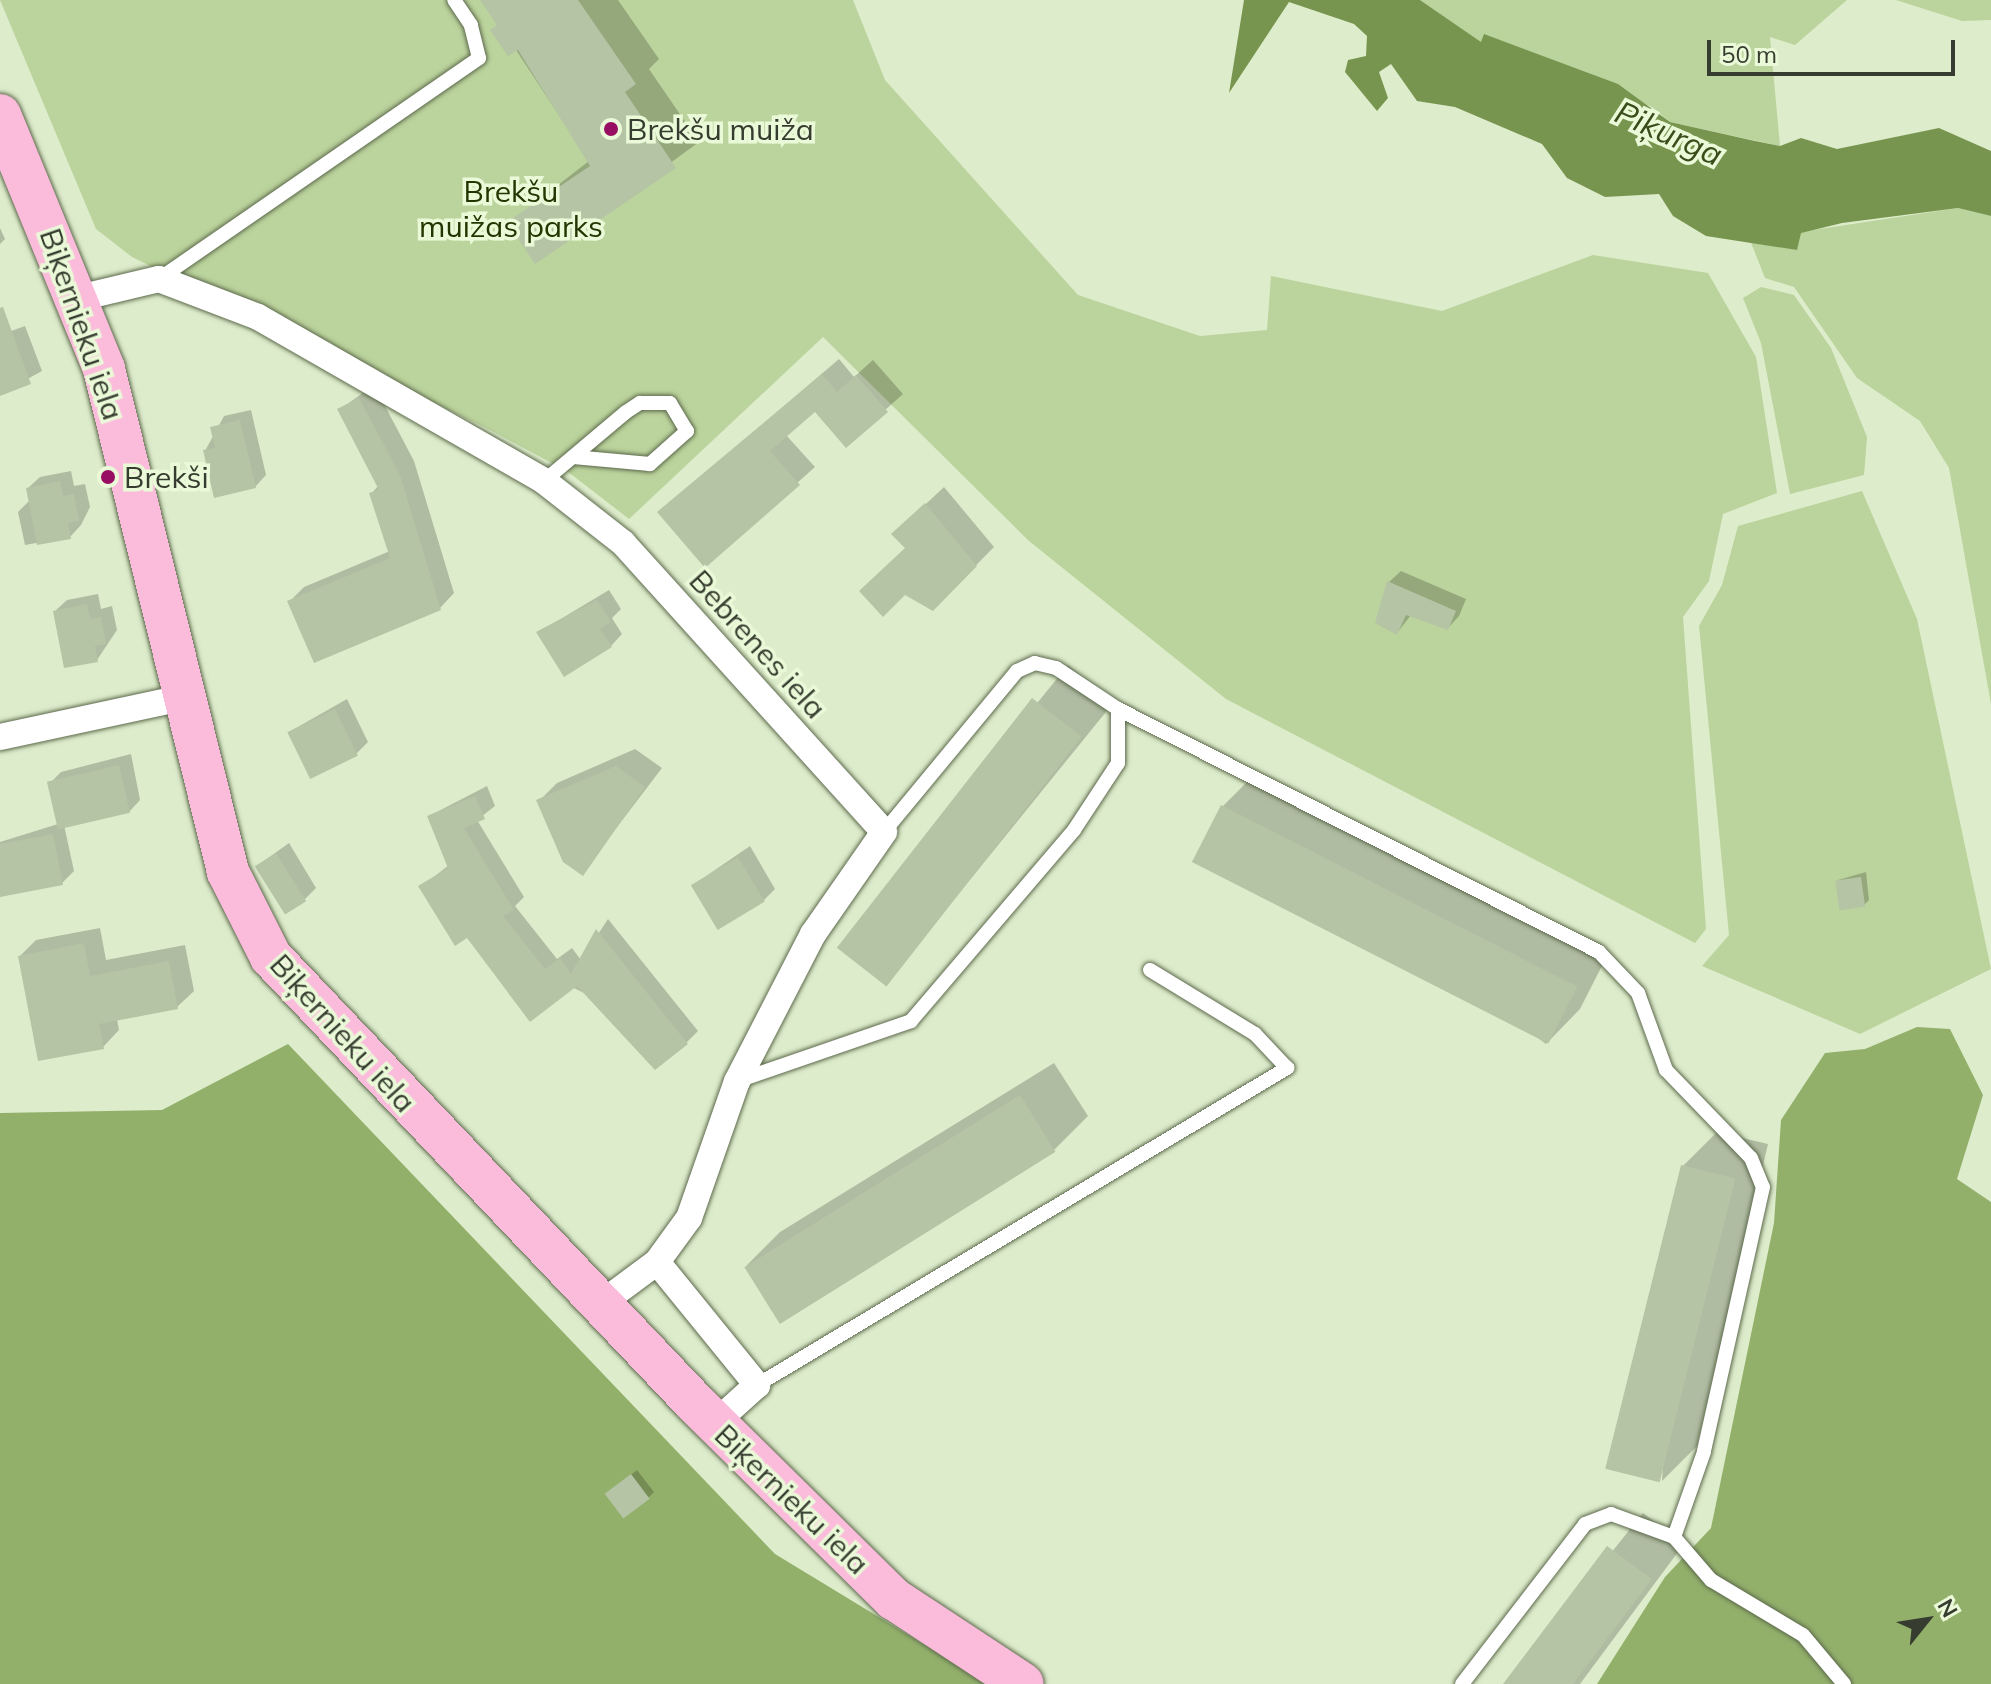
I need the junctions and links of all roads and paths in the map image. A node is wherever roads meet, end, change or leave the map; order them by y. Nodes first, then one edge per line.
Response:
1 (454, 0) edge
2 (0, 115) edge
3 (159, 279) junction
4 (79, 298) junction
5 (573, 457) junction
6 (544, 481) junction
7 (182, 698) junction
8 (1118, 709) junction
9 (0, 737) edge
10 (884, 832) junction
11 (1150, 970) dead end
12 (737, 1081) junction
13 (657, 1262) junction
14 (599, 1305) junction
15 (757, 1385) junction
16 (714, 1424) junction
17 (1674, 1537) junction
18 (1023, 1684) edge
19 (1462, 1684) edge
20 (1844, 1684) edge

1 - 3 lane
2 - 4 main road, Biķernieku iela
3 - 4 street
3 - 6 street, Bebrenes iela
4 - 7 main road, Biķernieku iela
5 - 5 lane
5 - 6 lane
6 - 10 street, Bebrenes iela
7 - 9 street
7 - 14 main road, Biķernieku iela
8 - 10 lane
8 - 12 lane
8 - 17 lane
10 - 12 street
11 - 15 lane
12 - 13 street
13 - 14 street
13 - 15 street
14 - 16 main road, Biķernieku iela
15 - 16 street
16 - 18 main road, Biķernieku iela
17 - 19 lane
17 - 20 lane

